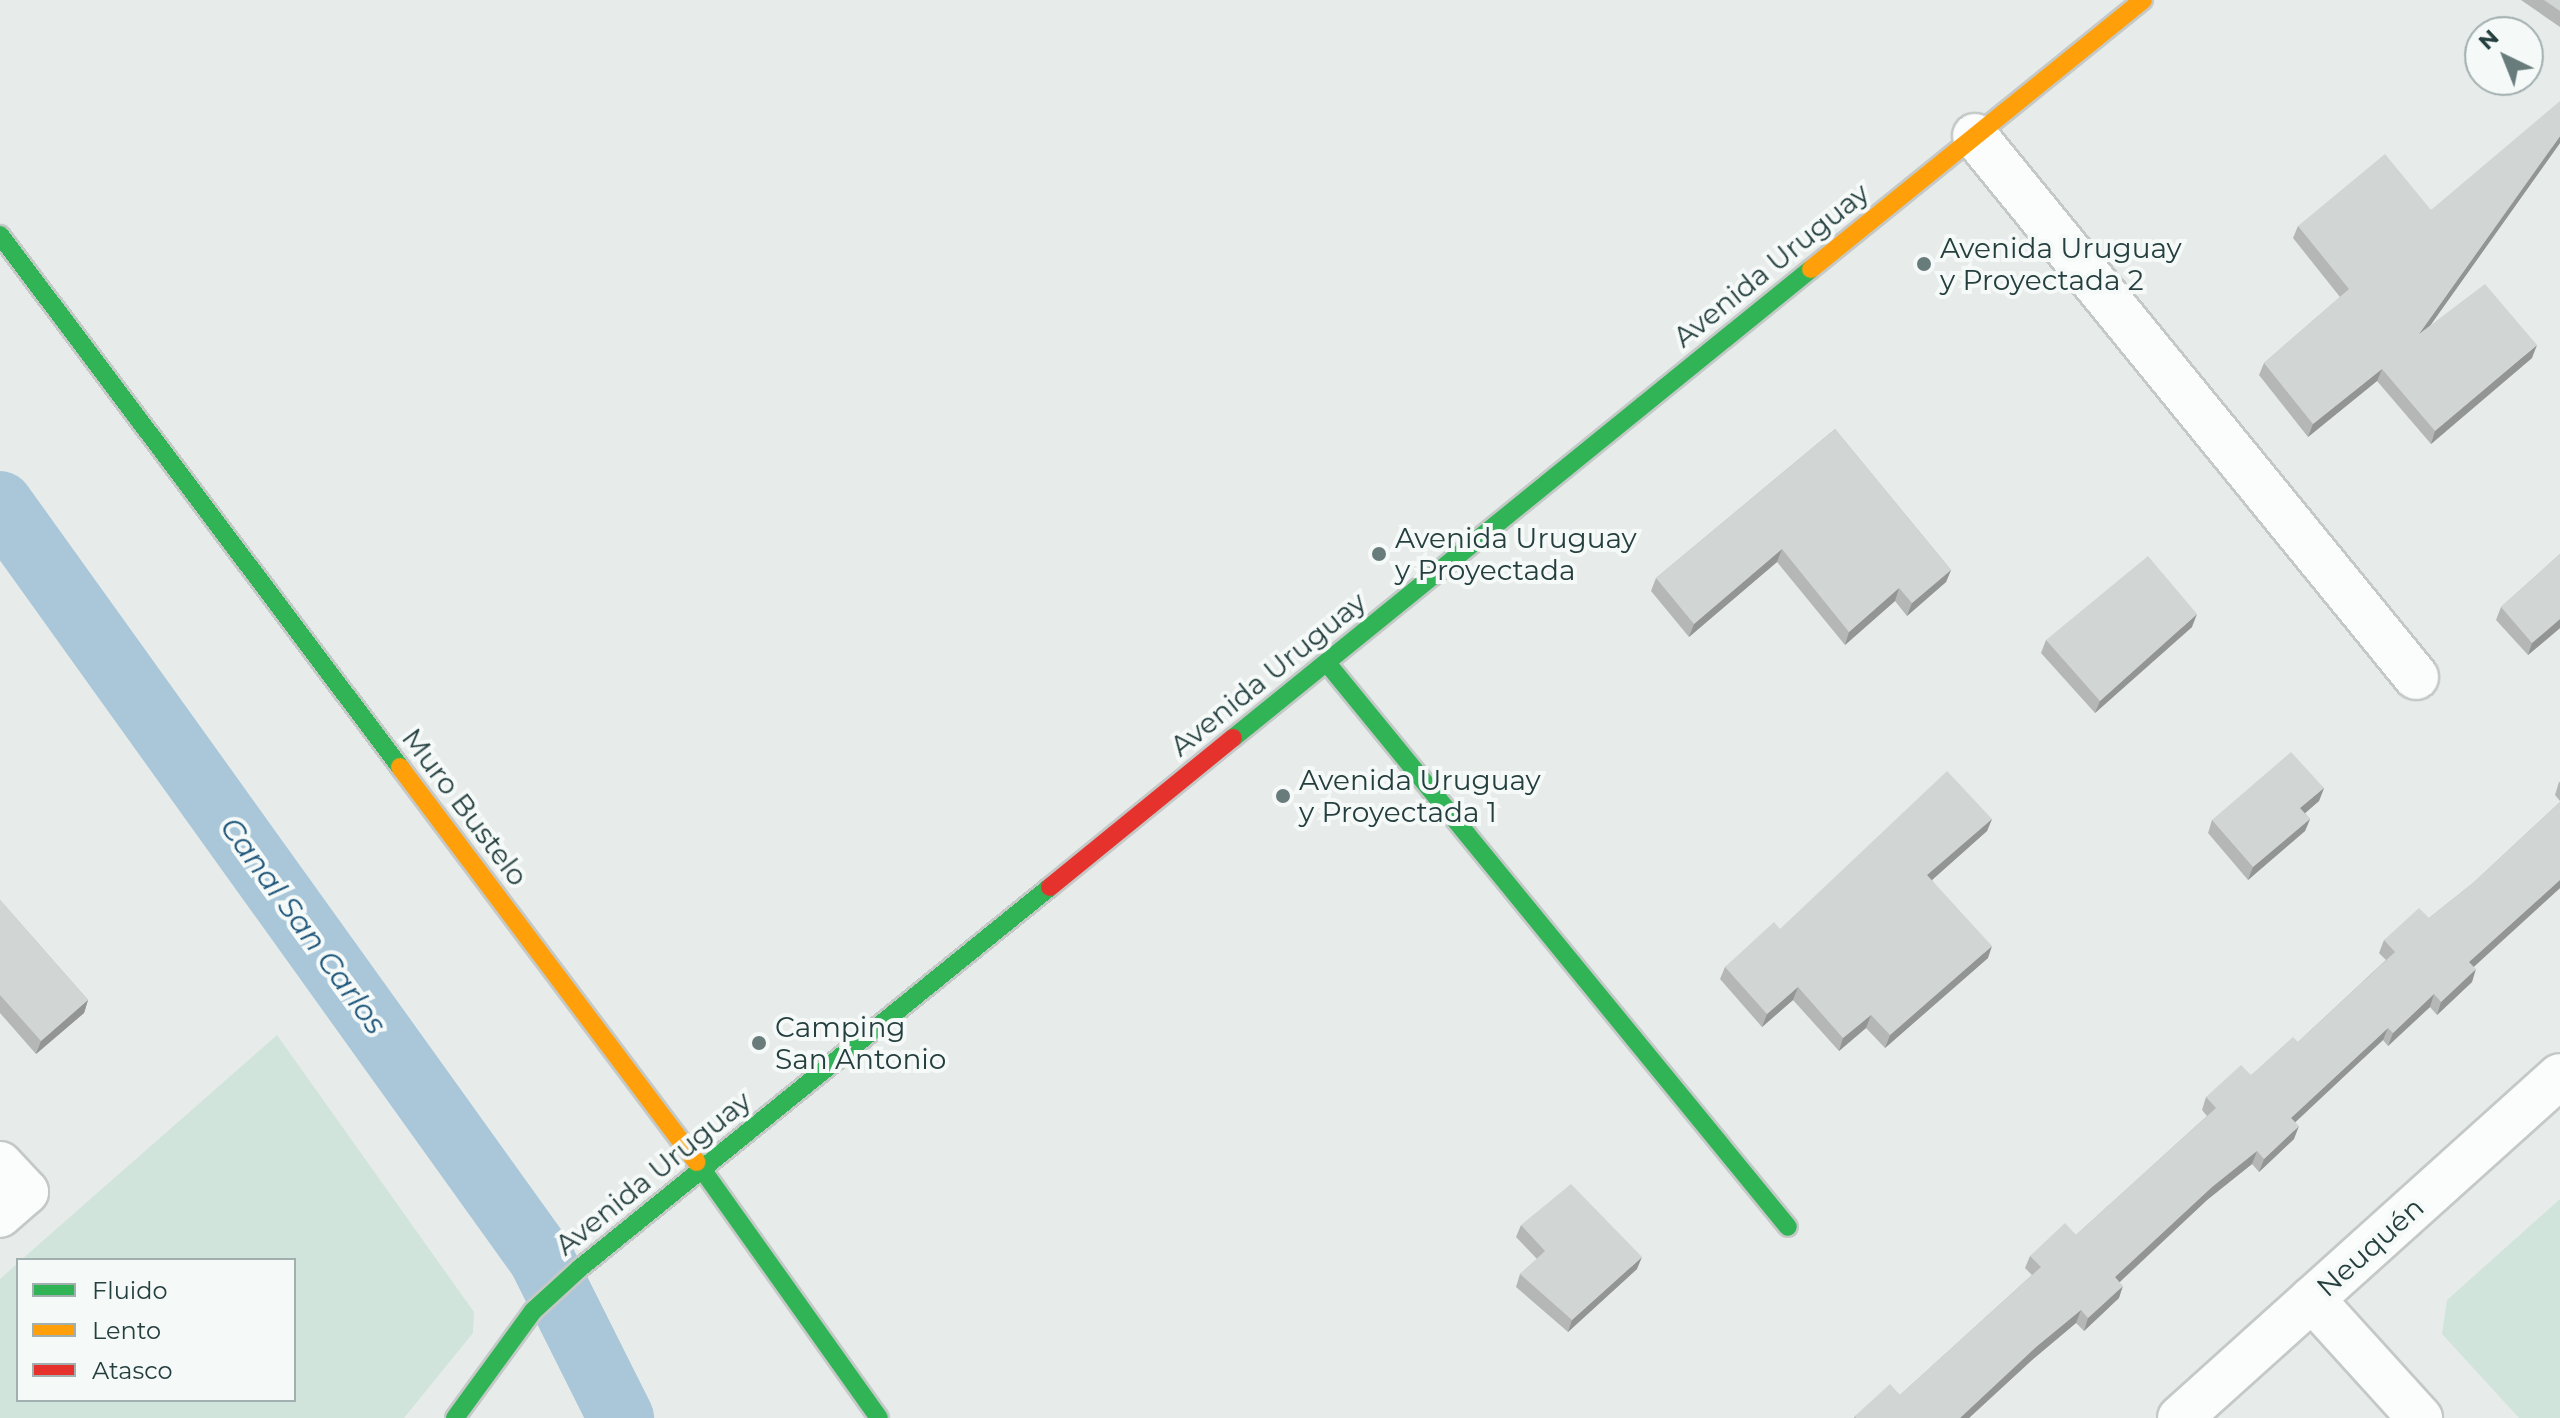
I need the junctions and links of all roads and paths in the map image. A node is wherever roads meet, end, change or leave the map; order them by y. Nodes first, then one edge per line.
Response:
1 (2143, 0) edge
2 (1975, 136) junction
3 (0, 235) edge
4 (1327, 663) junction
5 (2416, 677) dead end
6 (2560, 1076) edge
7 (0, 1164) edge
8 (702, 1169) junction
9 (0, 1215) edge
10 (1788, 1227) dead end
11 (2312, 1299) junction
12 (455, 1418) edge
13 (879, 1418) edge
14 (2180, 1418) edge
15 (2420, 1418) edge

1 - 2 main road, Avenida Uruguay
2 - 4 main road, Avenida Uruguay
2 - 5 street
3 - 8 main road, Muro Bustelo
4 - 8 main road, Avenida Uruguay
4 - 10 main road
6 - 11 street, Neuquén
7 - 9 street
8 - 12 main road, Avenida Uruguay
8 - 13 main road, Muro Bustelo
11 - 14 street, Neuquén
11 - 15 street

